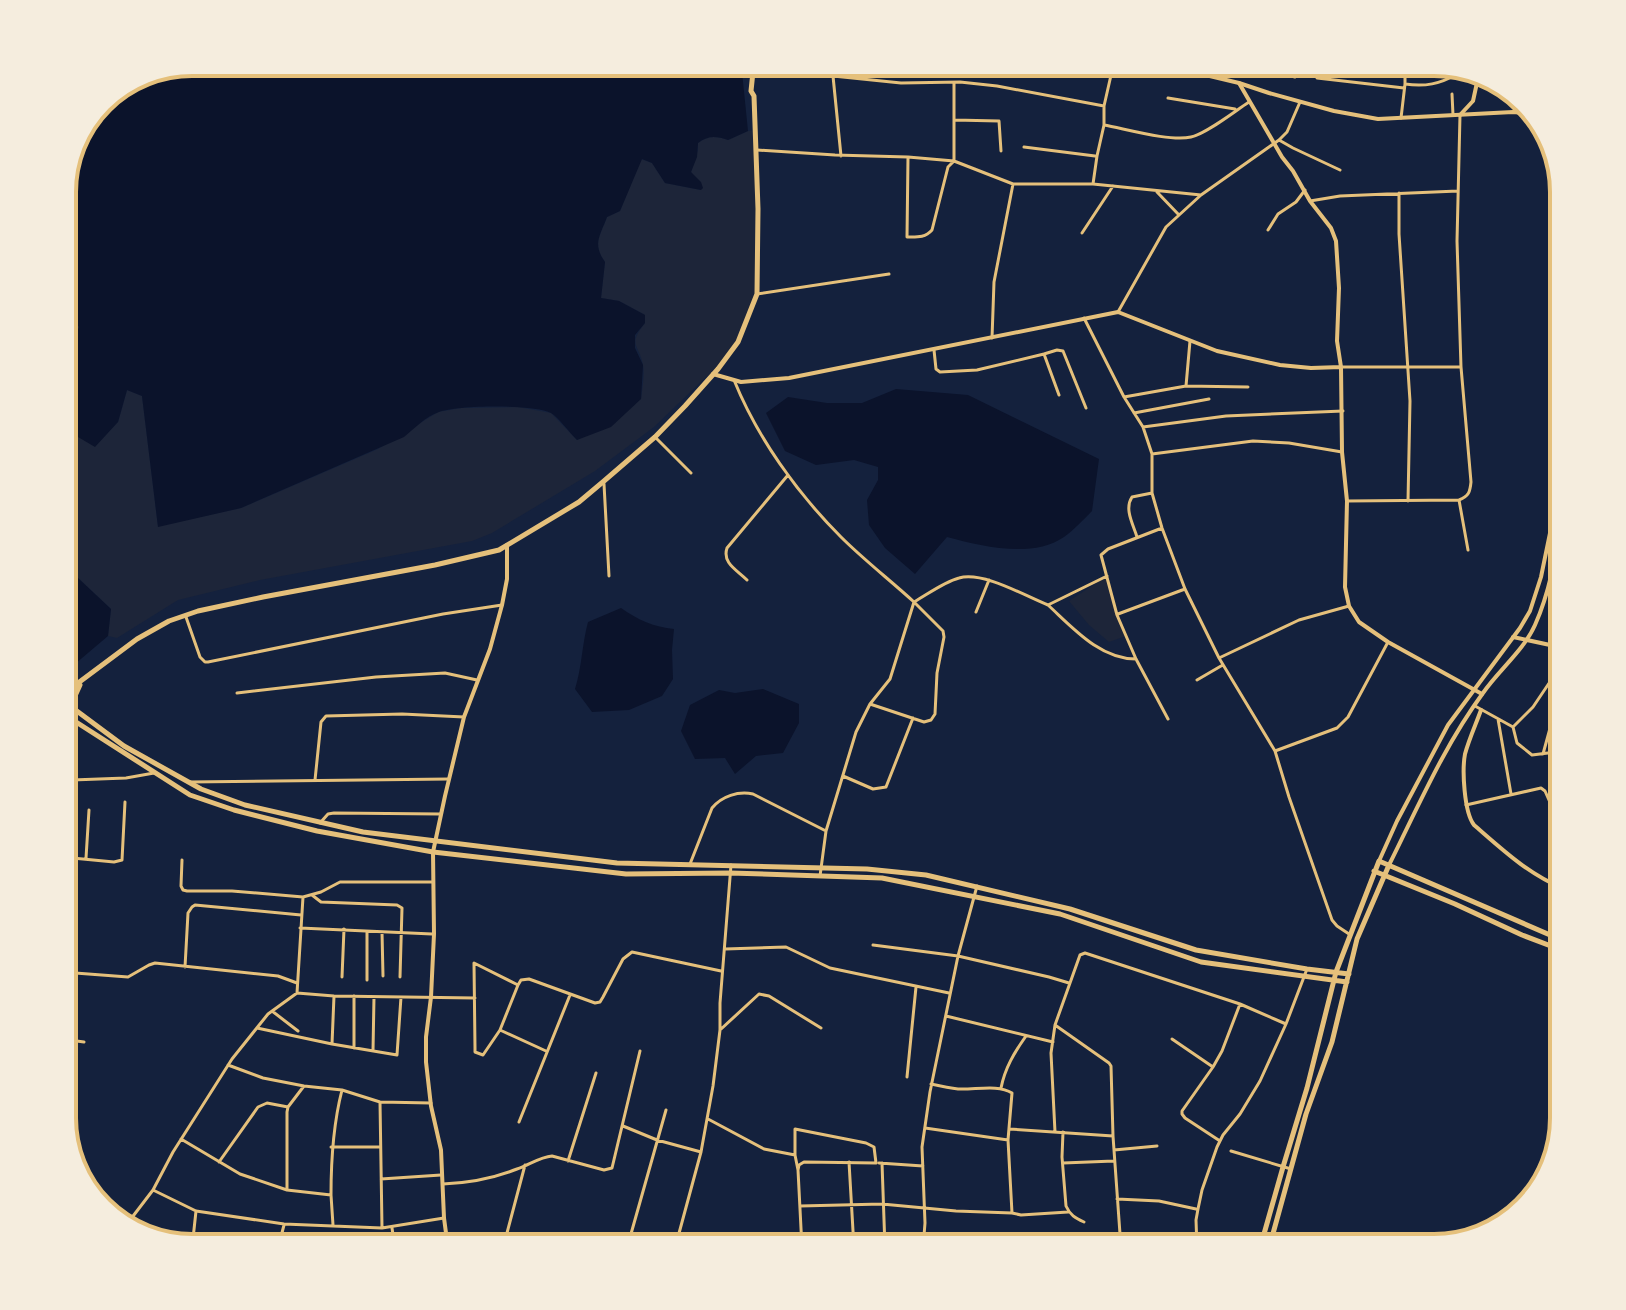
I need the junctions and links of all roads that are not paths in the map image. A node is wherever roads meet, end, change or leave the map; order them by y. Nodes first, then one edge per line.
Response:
1 (752, 76) edge
2 (833, 76) joint
3 (1111, 76) edge
4 (1207, 76) edge
5 (1291, 76) edge
6 (1404, 76) edge
7 (1295, 77) dead end
8 (1450, 77) edge
9 (1215, 78) joint
10 (1317, 78) dead end
11 (954, 83) junction
12 (1239, 83) junction
13 (1475, 84) edge
14 (1404, 86) junction
15 (1452, 94) dead end
16 (1168, 98) dead end
17 (1250, 102) junction
18 (1300, 102) junction
19 (1104, 106) junction
20 (1237, 110) junction
21 (1518, 112) edge
22 (1453, 115) junction
23 (1460, 115) junction
24 (1401, 118) junction
25 (954, 120) junction
26 (1104, 125) junction
27 (1277, 141) junction
28 (1024, 147) dead end
29 (757, 150) junction
30 (1001, 151) dead end
31 (841, 156) junction
32 (1097, 156) junction
33 (908, 157) junction
34 (954, 161) junction
35 (1340, 170) dead end
36 (1013, 184) junction
37 (1093, 184) junction
38 (1113, 186) junction
39 (1155, 190) junction
40 (1305, 190) junction
41 (1458, 191) junction
42 (1399, 193) junction
43 (1201, 195) junction
44 (1310, 201) junction
45 (1179, 215) junction
46 (1268, 230) dead end
47 (1082, 233) dead end
48 (889, 274) dead end
49 (757, 294) junction
50 (1118, 312) junction
51 (1084, 318) junction
52 (992, 338) junction
53 (1190, 341) junction
54 (934, 350) junction
55 (1044, 354) junction
56 (1341, 367) junction
57 (1408, 367) junction
58 (1461, 367) junction
59 (713, 374) junction
60 (734, 380) junction
61 (1186, 386) junction
62 (1248, 387) dead end
63 (1059, 395) dead end
64 (1124, 397) junction
65 (1209, 399) dead end
66 (1086, 408) dead end
67 (1343, 411) junction
68 (1134, 413) junction
69 (1143, 427) junction
70 (655, 437) junction
71 (1342, 452) junction
72 (1152, 454) junction
73 (691, 473) dead end
74 (788, 475) junction
75 (604, 481) junction
76 (1152, 493) junction
77 (1459, 500) junction
78 (1347, 501) junction
79 (1408, 501) junction
80 (1162, 528) junction
81 (1550, 535) edge
82 (1137, 537) junction
83 (507, 545) junction
84 (1468, 550) dead end
85 (609, 576) dead end
86 (1107, 576) junction
87 (747, 580) dead end
88 (989, 580) junction
89 (1550, 580) edge
90 (1185, 589) junction
91 (914, 602) junction
92 (502, 605) junction
93 (1048, 605) junction
94 (1349, 606) junction
95 (976, 612) dead end
96 (185, 615) junction
97 (1117, 615) junction
98 (1513, 637) junction
99 (1526, 641) junction
100 (1388, 642) junction
101 (1550, 645) edge
102 (1219, 658) junction
103 (1136, 659) junction
104 (1223, 666) junction
105 (477, 680) junction
106 (1197, 680) dead end
107 (81, 682) junction
108 (1550, 682) edge
109 (76, 686) edge
110 (1474, 689) junction
111 (237, 693) dead end
112 (76, 694) edge
113 (1482, 694) junction
114 (870, 704) junction
115 (1475, 706) junction
116 (1481, 710) junction
117 (76, 711) edge
118 (464, 717) junction
119 (913, 718) junction
120 (1168, 719) dead end
121 (1498, 719) junction
122 (76, 723) edge
123 (1513, 727) junction
124 (1550, 728) edge
125 (1275, 751) junction
126 (1543, 754) junction
127 (1550, 754) edge
128 (154, 773) junction
129 (843, 776) junction
130 (449, 779) junction
131 (76, 780) edge
132 (315, 780) junction
133 (186, 782) junction
134 (1511, 794) junction
135 (1550, 801) edge
136 (125, 802) dead end
137 (1466, 805) junction
138 (89, 810) dead end
139 (442, 815) junction
140 (320, 823) junction
141 (826, 831) junction
142 (435, 841) junction
143 (433, 852) junction
144 (76, 859) edge
145 (86, 860) junction
146 (182, 860) dead end
147 (1379, 861) junction
148 (731, 865) junction
149 (1389, 865) junction
150 (690, 866) junction
151 (821, 867) junction
152 (1374, 871) junction
153 (730, 873) junction
154 (1383, 875) junction
155 (820, 876) junction
156 (433, 882) junction
157 (1550, 882) edge
158 (977, 886) junction
159 (312, 895) junction
160 (974, 896) junction
161 (303, 897) junction
162 (301, 915) junction
163 (300, 928) junction
164 (344, 929) junction
165 (367, 931) junction
166 (382, 931) junction
167 (401, 932) junction
168 (434, 934) junction
169 (1350, 934) junction
170 (1550, 935) edge
171 (1357, 939) junction
172 (873, 945) dead end
173 (1550, 946) edge
174 (725, 949) junction
175 (958, 956) junction
176 (185, 967) junction
177 (1307, 969) junction
178 (723, 971) junction
179 (1336, 972) junction
180 (76, 973) edge
181 (1349, 974) junction
182 (383, 976) dead end
183 (1304, 976) junction
184 (342, 977) dead end
185 (400, 977) dead end
186 (367, 980) dead end
187 (1335, 980) junction
188 (1347, 982) junction
189 (297, 983) junction
190 (1069, 983) junction
191 (518, 985) junction
192 (916, 987) junction
193 (297, 993) junction
194 (950, 993) junction
195 (570, 995) junction
196 (334, 996) junction
197 (354, 996) junction
198 (374, 997) junction
199 (401, 997) junction
200 (431, 997) junction
201 (475, 998) junction
202 (1240, 1004) junction
203 (272, 1011) junction
204 (946, 1016) junction
205 (1286, 1024) junction
206 (1055, 1025) junction
207 (257, 1028) junction
208 (821, 1028) dead end
209 (500, 1030) junction
210 (720, 1030) junction
211 (298, 1031) dead end
212 (1026, 1036) junction
213 (1172, 1039) dead end
214 (76, 1041) edge
215 (84, 1042) dead end
216 (1053, 1042) junction
217 (332, 1044) junction
218 (372, 1044) junction
219 (354, 1048) junction
220 (363, 1049) junction
221 (373, 1051) junction
222 (546, 1051) junction
223 (640, 1051) dead end
224 (228, 1065) junction
225 (1213, 1067) junction
226 (596, 1073) dead end
227 (907, 1077) dead end
228 (931, 1084) junction
229 (304, 1086) junction
230 (1001, 1088) junction
231 (342, 1090) junction
232 (380, 1102) junction
233 (431, 1103) junction
234 (288, 1107) junction
235 (666, 1110) dead end
236 (708, 1119) junction
237 (519, 1122) dead end
238 (623, 1126) junction
239 (925, 1128) junction
240 (1009, 1129) junction
241 (1055, 1132) junction
242 (1063, 1132) junction
243 (1113, 1136) junction
244 (181, 1139) junction
245 (657, 1140) junction
246 (1008, 1140) junction
247 (1220, 1141) junction
248 (1157, 1146) dead end
249 (331, 1147) junction
250 (380, 1147) junction
251 (1114, 1150) junction
252 (1231, 1151) dead end
253 (701, 1152) junction
254 (795, 1155) junction
255 (568, 1161) junction
256 (1114, 1161) junction
257 (219, 1162) junction
258 (849, 1162) junction
259 (876, 1163) junction
260 (882, 1163) junction
261 (1063, 1163) junction
262 (525, 1165) junction
263 (923, 1166) junction
264 (1283, 1167) junction
265 (1291, 1169) junction
266 (798, 1170) junction
267 (442, 1175) junction
268 (381, 1179) junction
269 (443, 1184) junction
270 (153, 1190) junction
271 (287, 1190) junction
272 (331, 1195) junction
273 (1117, 1199) junction
274 (882, 1204) junction
275 (852, 1205) junction
276 (800, 1206) junction
277 (925, 1208) junction
278 (1198, 1209) junction
279 (196, 1211) junction
280 (1068, 1212) junction
281 (1012, 1213) junction
282 (132, 1217) edge
283 (444, 1218) junction
284 (1084, 1222) dead end
285 (284, 1224) junction
286 (334, 1226) junction
287 (392, 1227) junction
288 (382, 1228) junction
289 (194, 1234) edge
290 (282, 1234) edge
291 (393, 1234) edge
292 (446, 1234) edge
293 (507, 1234) edge
294 (631, 1234) edge
295 (679, 1234) edge
296 (801, 1234) edge
297 (853, 1234) edge
298 (884, 1234) edge
299 (924, 1234) edge
300 (1120, 1234) edge
301 (1196, 1234) edge
302 (1264, 1234) edge
303 (1273, 1234) edge

1 - 29 main road
2 - 11 street
2 - 31 street
3 - 19 street
4 - 9 street
5 - 7 street
6 - 14 street
8 - 14 street
9 - 12 street
10 - 14 street
11 - 19 street
11 - 25 street
12 - 17 street
12 - 18 street
13 - 23 street
14 - 24 street
15 - 22 street
16 - 20 street
17 - 20 street
17 - 27 street
18 - 24 street
18 - 27 street
19 - 26 street
20 - 26 street
21 - 23 street
22 - 23 street
22 - 24 street
23 - 41 street
25 - 30 street
25 - 34 street
26 - 32 street
27 - 35 street
27 - 40 street
27 - 43 street
28 - 32 street
29 - 31 street
29 - 49 main road
31 - 33 street
32 - 37 street
33 - 34 street
33 - 34 street
34 - 36 street
36 - 37 street
36 - 52 street
37 - 38 street
38 - 39 street
38 - 47 street
39 - 43 street
39 - 45 street
40 - 44 street
40 - 46 street
41 - 42 street
41 - 58 street
42 - 44 street
42 - 57 street
43 - 45 street
44 - 56 street
45 - 50 street
48 - 49 street
49 - 59 main road
50 - 51 street
50 - 53 street
51 - 52 street
51 - 64 street
52 - 54 street
53 - 56 street
53 - 61 street
54 - 55 street
54 - 60 street
55 - 63 street
55 - 66 street
56 - 57 street
56 - 67 street
57 - 58 street
57 - 79 street
58 - 77 street
59 - 60 street
59 - 70 main road
60 - 74 street
61 - 62 street
61 - 64 street
64 - 68 street
65 - 68 street
67 - 69 street
67 - 71 street
68 - 69 street
69 - 72 street
70 - 73 street
70 - 75 main road
71 - 72 street
71 - 78 street
72 - 76 street
74 - 87 street
74 - 91 street
75 - 83 main road
75 - 85 street
76 - 80 street
76 - 82 street
77 - 79 street
77 - 84 street
78 - 79 street
78 - 94 street
80 - 82 street
80 - 90 street
81 - 98 street
82 - 86 street
83 - 92 street
83 - 96 main road
86 - 93 street
86 - 97 street
88 - 91 street
88 - 93 street
88 - 95 street
89 - 99 street
90 - 97 street
90 - 102 street
91 - 114 street
91 - 119 street
92 - 96 street
92 - 105 street
93 - 103 street
94 - 100 street
94 - 102 street
96 - 107 main road
97 - 103 street
98 - 99 street
98 - 110 street
99 - 101 street
99 - 113 street
100 - 110 street
100 - 125 street
102 - 104 street
103 - 120 street
104 - 106 street
104 - 125 street
105 - 111 street
105 - 118 street
107 - 109 main road
107 - 112 main road
108 - 123 street
110 - 113 street
110 - 147 street
113 - 115 street
114 - 119 street
114 - 129 street
115 - 116 street
115 - 149 street
116 - 121 street
116 - 137 street
117 - 133 main road
118 - 130 street
118 - 132 street
119 - 129 street
121 - 123 street
121 - 134 street
122 - 128 main road
123 - 126 street
124 - 126 street
125 - 169 street
126 - 127 street
128 - 131 street
128 - 143 main road
129 - 141 street
130 - 132 street
130 - 139 street
132 - 133 street
133 - 140 main road
134 - 135 street
134 - 137 street
136 - 145 street
137 - 157 street
138 - 145 street
139 - 140 street
139 - 142 street
140 - 142 main road
141 - 150 street
141 - 151 street
142 - 143 street
142 - 150 main road
143 - 153 main road
143 - 156 street
144 - 145 street
146 - 161 street
147 - 149 main road
147 - 152 main road
148 - 150 main road
148 - 151 main road
148 - 153 street
149 - 154 main road
149 - 170 main road
151 - 155 street
151 - 158 main road
152 - 154 main road
152 - 169 main road
153 - 155 main road
153 - 174 street
154 - 171 main road
154 - 173 main road
155 - 160 main road
156 - 159 street
156 - 168 street
158 - 160 street
158 - 177 main road
159 - 161 street
159 - 167 street
160 - 175 street
160 - 183 main road
161 - 162 street
162 - 163 street
162 - 176 street
163 - 164 street
163 - 189 street
164 - 165 street
164 - 184 street
165 - 166 street
165 - 186 street
166 - 167 street
166 - 182 street
167 - 168 street
167 - 185 street
168 - 200 street
169 - 171 street
169 - 179 main road
171 - 181 main road
172 - 175 street
174 - 178 street
174 - 192 street
175 - 190 street
175 - 194 street
176 - 180 street
176 - 189 street
177 - 179 main road
177 - 183 street
178 - 195 street
178 - 210 street
179 - 181 main road
179 - 187 main road
181 - 188 main road
183 - 187 main road
183 - 205 street
187 - 188 main road
187 - 264 main road
188 - 265 main road
189 - 193 street
190 - 202 street
190 - 206 street
191 - 195 street
191 - 201 street
191 - 209 street
192 - 194 street
192 - 227 street
193 - 196 street
193 - 203 street
194 - 204 street
195 - 222 street
196 - 197 street
196 - 217 street
197 - 198 street
197 - 219 street
198 - 199 street
198 - 218 street
199 - 200 street
199 - 221 street
200 - 201 street
200 - 233 street
201 - 209 street
202 - 205 street
202 - 225 street
203 - 207 street
203 - 211 street
204 - 212 street
204 - 228 street
205 - 247 street
206 - 216 street
206 - 243 street
207 - 217 street
207 - 224 street
208 - 210 street
209 - 222 street
210 - 236 street
212 - 216 street
212 - 230 street
213 - 225 street
214 - 215 street
216 - 241 street
217 - 219 street
218 - 220 street
218 - 221 street
219 - 220 street
220 - 221 street
222 - 237 street
223 - 238 street
224 - 229 street
224 - 244 street
225 - 247 street
226 - 255 street
228 - 230 street
228 - 239 street
229 - 231 street
229 - 234 street
230 - 240 street
231 - 232 street
231 - 249 street
232 - 233 street
232 - 250 street
233 - 267 street
234 - 257 street
234 - 271 street
235 - 245 street
236 - 253 street
236 - 254 street
238 - 245 street
238 - 255 street
239 - 246 street
239 - 263 street
240 - 241 street
240 - 246 street
241 - 242 street
242 - 243 street
242 - 261 street
243 - 251 street
244 - 257 street
244 - 270 street
245 - 253 street
245 - 294 street
246 - 281 street
247 - 278 street
248 - 251 street
249 - 250 street
249 - 272 street
250 - 268 street
251 - 256 street
252 - 264 street
253 - 295 street
254 - 259 street
254 - 266 street
255 - 262 street
256 - 261 street
256 - 273 street
257 - 271 street
258 - 259 street
258 - 266 street
258 - 275 street
259 - 260 street
260 - 263 street
260 - 274 street
261 - 280 street
262 - 269 street
262 - 293 street
263 - 277 street
264 - 265 street
264 - 302 main road
265 - 303 main road
266 - 276 street
267 - 268 street
267 - 269 street
268 - 288 street
269 - 283 street
270 - 279 street
270 - 282 street
271 - 272 street
272 - 286 street
273 - 278 street
273 - 300 street
274 - 275 street
274 - 277 street
274 - 298 street
275 - 276 street
275 - 297 street
276 - 296 street
277 - 281 street
277 - 299 street
278 - 301 street
279 - 285 street
279 - 289 street
280 - 281 street
280 - 284 street
283 - 287 street
283 - 292 street
285 - 286 street
285 - 290 street
286 - 288 street
287 - 288 street
287 - 291 street

